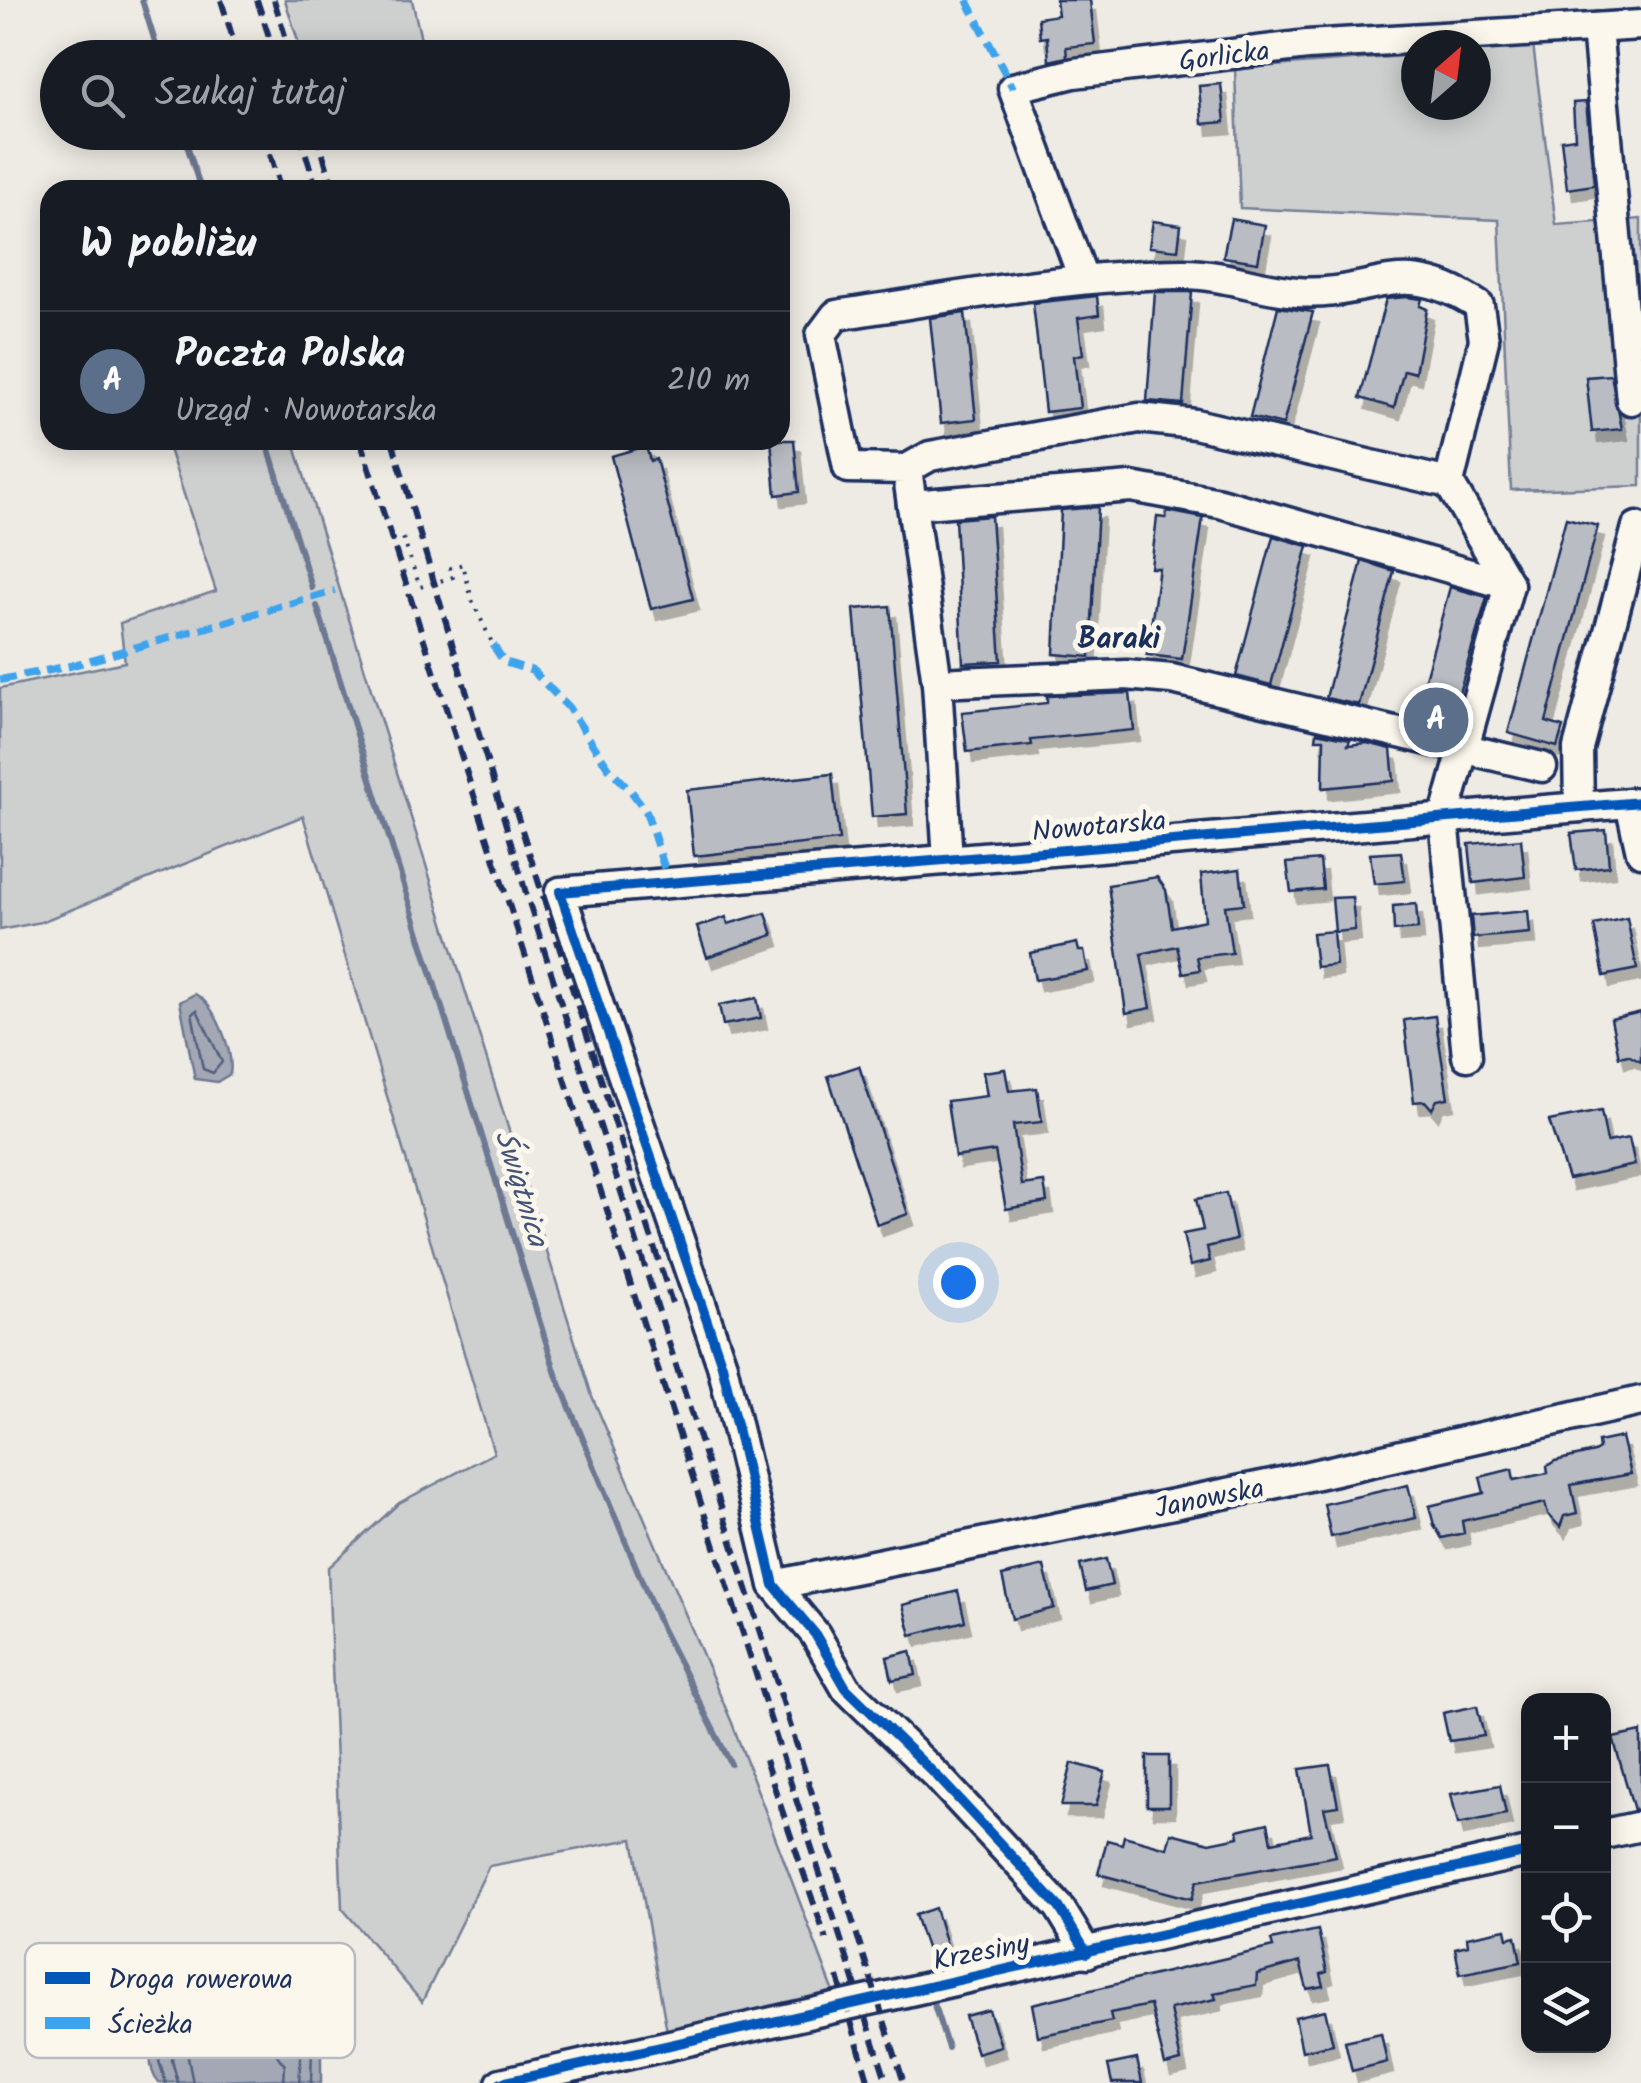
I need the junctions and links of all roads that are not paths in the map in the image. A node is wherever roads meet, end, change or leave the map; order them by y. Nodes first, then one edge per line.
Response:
1 (1641, 25) edge
2 (1597, 28) junction
3 (1084, 278) junction
4 (1631, 400) dead end
5 (907, 470) junction
6 (1449, 483) junction
7 (912, 505) junction
8 (1637, 527) dead end
9 (1509, 585) junction
10 (936, 683) junction
11 (1464, 748) junction
12 (1542, 767) dead end
13 (1636, 803) edge
14 (1579, 807) junction
15 (1444, 818) junction
16 (1641, 852) edge
17 (948, 860) junction
18 (1467, 1056) dead end
19 (1641, 1401) edge
20 (774, 1585) junction
21 (1641, 1826) edge
22 (1611, 1832) edge
23 (1521, 1854) edge
24 (1087, 1953) junction
25 (500, 2083) edge

1 - 2 street, Gorlicka
2 - 3 street, Gorlicka
2 - 4 street
3 - 5 street
3 - 6 street
5 - 6 street
5 - 7 street
6 - 9 street
7 - 9 street
7 - 10 street
8 - 14 street
9 - 11 street
10 - 11 street
10 - 17 street
11 - 12 street
11 - 15 street
13 - 14 street, Nowotarska
13 - 16 street
14 - 15 street, Nowotarska
15 - 17 street, Nowotarska
15 - 18 street
17 - 20 street, Nowotarska
19 - 20 street, Janowska
20 - 24 street
21 - 22 street
23 - 24 street, Krzesiny
24 - 25 street, Krzesiny

